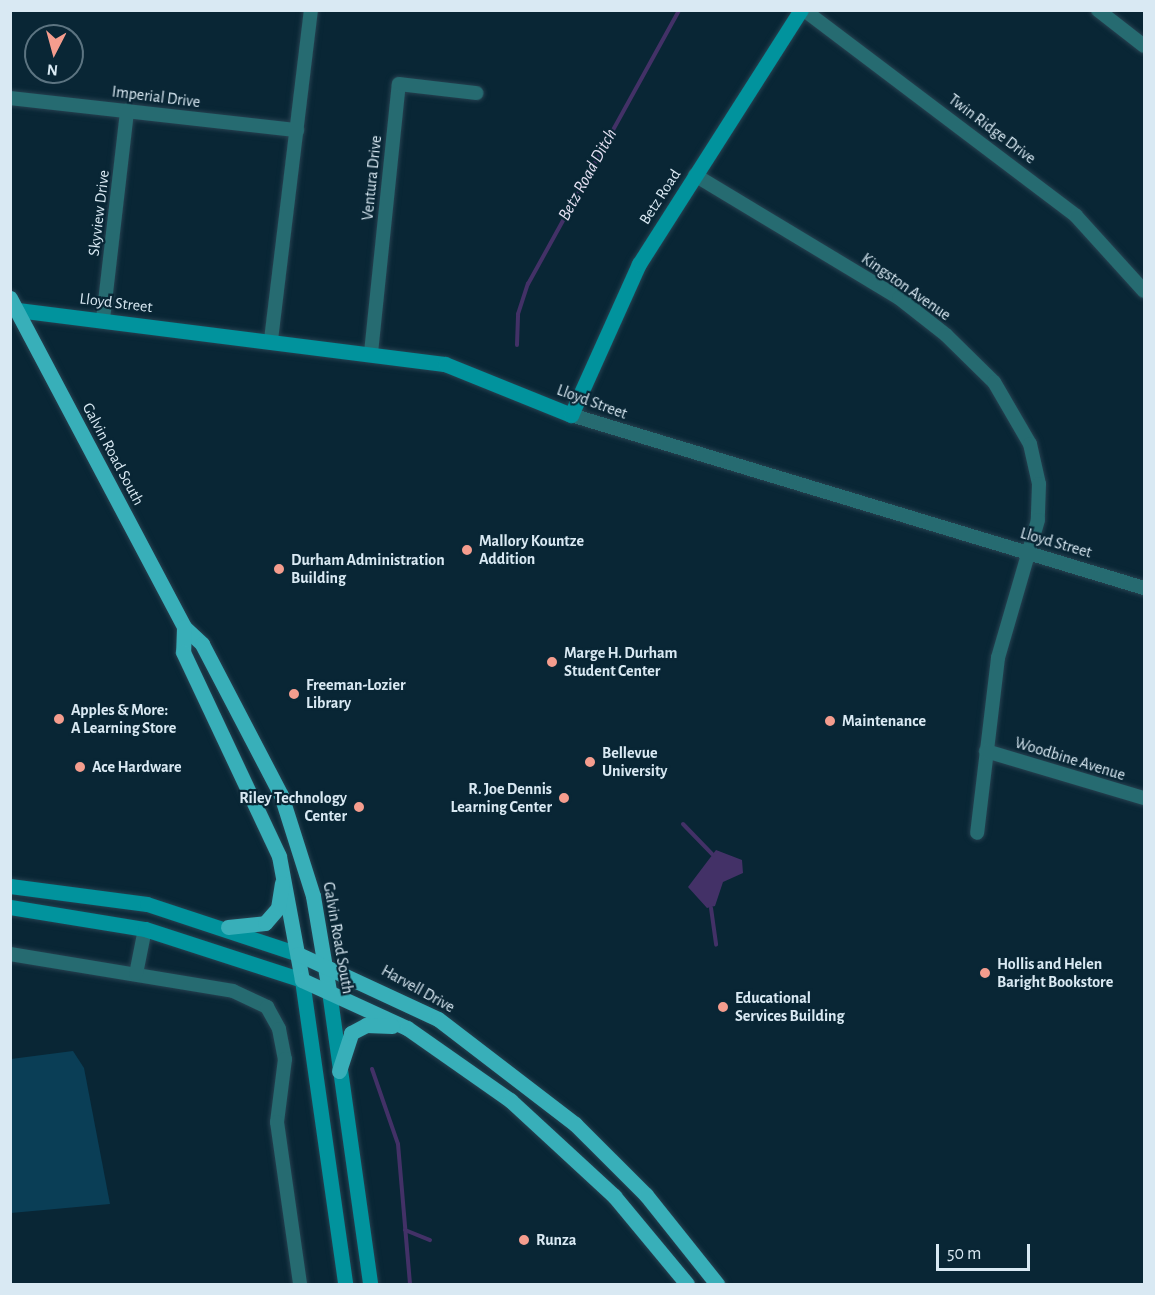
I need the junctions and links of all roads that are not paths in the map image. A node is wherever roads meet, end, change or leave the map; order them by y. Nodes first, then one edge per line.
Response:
1 (311, 10) edge
2 (803, 10) edge
3 (1098, 11) edge
4 (1144, 46) edge
5 (476, 93) dead end
6 (10, 98) edge
7 (127, 110) junction
8 (297, 130) junction
9 (695, 175) junction
10 (1144, 291) edge
11 (13, 306) edge
12 (103, 319) junction
13 (271, 340) junction
14 (371, 353) junction
15 (571, 415) junction
16 (1031, 555) junction
17 (1144, 588) edge
18 (184, 627) junction
19 (986, 751) junction
20 (1144, 798) edge
21 (977, 833) dead end
22 (283, 874) junction
23 (10, 886) edge
24 (10, 907) edge
25 (228, 927) junction
26 (145, 929) junction
27 (10, 954) edge
28 (298, 954) junction
29 (326, 963) junction
30 (136, 975) junction
31 (302, 980) junction
32 (330, 991) junction
33 (407, 1029) junction
34 (339, 1071) junction
35 (300, 1284) edge
36 (345, 1284) edge
37 (370, 1284) edge
38 (687, 1284) edge
39 (717, 1284) edge

1 - 8 street
2 - 9 main road, Betz Road
2 - 10 street, Twin Ridge Drive
3 - 4 street
5 - 14 street, Ventura Drive
6 - 7 street, Imperial Drive
7 - 8 street, Imperial Drive
7 - 12 street, Skyview Drive
8 - 13 street
9 - 15 main road, Betz Road
9 - 16 street, Kingston Avenue
11 - 12 main road, Lloyd Street
11 - 18 main road, Galvin Road South
12 - 13 main road, Lloyd Street
13 - 14 main road, Lloyd Street
14 - 15 main road, Lloyd Street
15 - 16 street, Lloyd Street
16 - 17 street, Lloyd Street
16 - 19 street, Kingston Avenue
18 - 22 main road, Galvin Road South
18 - 29 main road, Galvin Road South
19 - 20 street, Woodbine Avenue
19 - 21 street, Kingston Avenue
22 - 25 main road
22 - 28 main road, Galvin Road South
23 - 25 main road, Harvell Drive
24 - 26 main road
25 - 28 main road, Harvell Drive
26 - 30 street
26 - 31 main road
27 - 30 street
28 - 29 main road, Harvell Drive
28 - 31 main road, Galvin Road South
29 - 32 main road, Galvin Road South
29 - 39 main road, Harvell Drive
30 - 35 street
31 - 32 main road
31 - 36 main road, Galvin Road South
32 - 33 main road
32 - 34 main road, Galvin Road South
33 - 34 main road
33 - 38 main road
34 - 37 main road, Galvin Road South

